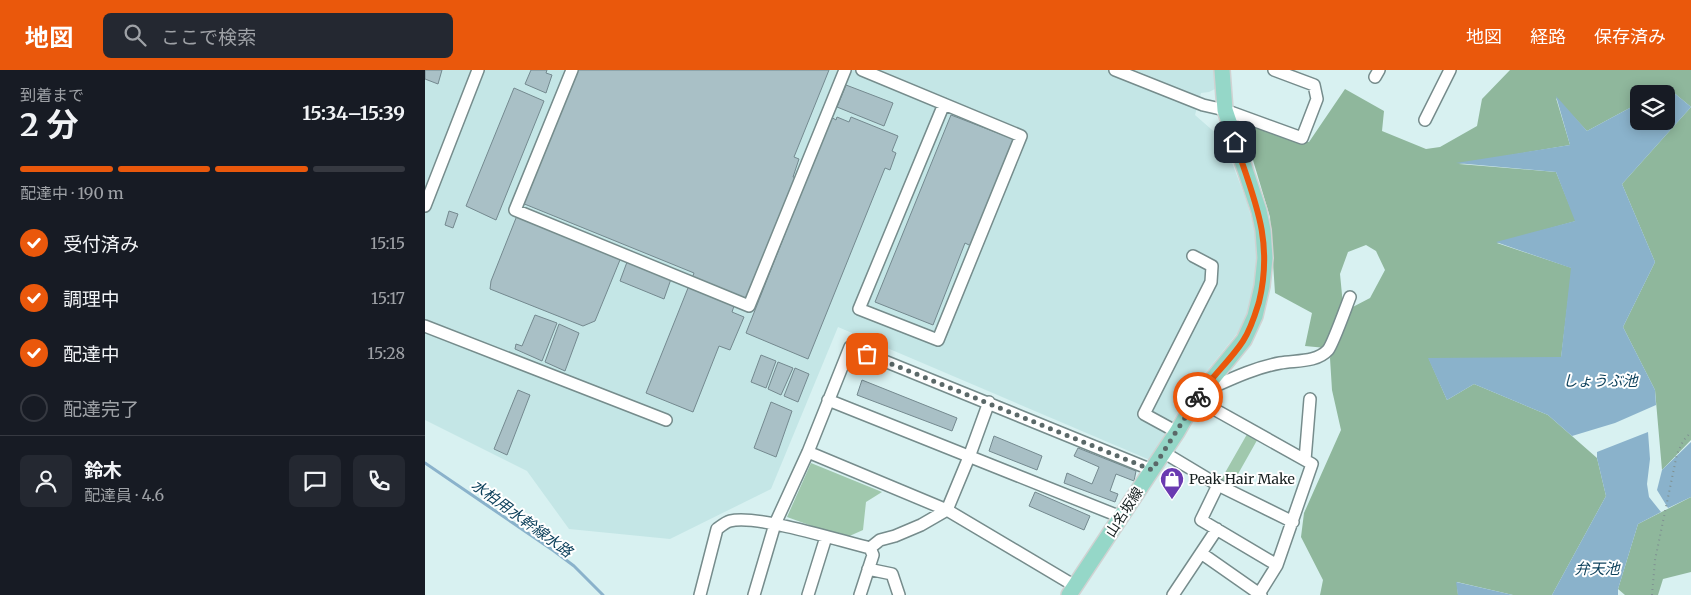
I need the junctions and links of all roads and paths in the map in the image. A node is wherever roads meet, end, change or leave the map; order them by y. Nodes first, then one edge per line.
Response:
1 (478, 70) edge
2 (572, 70) edge
3 (845, 70) edge
4 (862, 70) edge
5 (1115, 70) edge
6 (1222, 70) edge
7 (1274, 70) edge
8 (1450, 70) edge
9 (944, 104) junction
10 (1225, 110) junction
11 (1425, 120) dead end
12 (425, 206) edge
13 (1193, 256) dead end
14 (1350, 297) dead end
15 (425, 326) edge
16 (1198, 396) junction
17 (1310, 399) dead end
18 (828, 400) junction
19 (989, 402) junction
20 (667, 420) dead end
21 (1177, 432) junction
22 (1691, 432) edge
23 (807, 452) junction
24 (1163, 452) junction
25 (969, 457) junction
26 (1305, 460) junction
27 (1152, 470) junction
28 (1217, 485) junction
29 (947, 510) junction
30 (1121, 517) junction
31 (1293, 522) junction
32 (775, 524) junction
33 (1217, 529) junction
34 (826, 537) junction
35 (870, 548) junction
36 (1201, 553) junction
37 (1277, 565) junction
38 (868, 569) junction
39 (1072, 591) edge
40 (1260, 594) edge
41 (700, 595) edge
42 (754, 595) edge
43 (808, 595) edge
44 (860, 595) edge
45 (899, 595) edge
46 (1173, 595) edge
47 (1652, 595) edge

1 - 12 street
2 - 3 street
4 - 9 street
5 - 10 street
6 - 10 main road, 山名坂線
7 - 10 street
8 - 11 street
9 - 9 street
10 - 16 main road, 山名坂線
13 - 21 street
14 - 16 street
15 - 20 street
16 - 21 main road, 山名坂線
16 - 26 street
17 - 26 street
18 - 19 street
18 - 23 street
18 - 25 street
19 - 25 street
19 - 27 street
21 - 24 main road, 山名坂線
22 - 47 path
23 - 29 street
23 - 32 street
24 - 27 main road, 山名坂線
24 - 28 street
25 - 29 street
25 - 30 street
26 - 31 street
27 - 30 main road, 山名坂線
28 - 31 street
28 - 33 street
29 - 35 street
29 - 39 street
30 - 39 main road, 山名坂線
31 - 37 street
32 - 34 street
32 - 41 street
32 - 42 street
33 - 36 street
33 - 37 street
34 - 35 street
34 - 43 street
35 - 38 street
36 - 40 street
36 - 46 street
37 - 40 street
38 - 44 street
38 - 45 street

